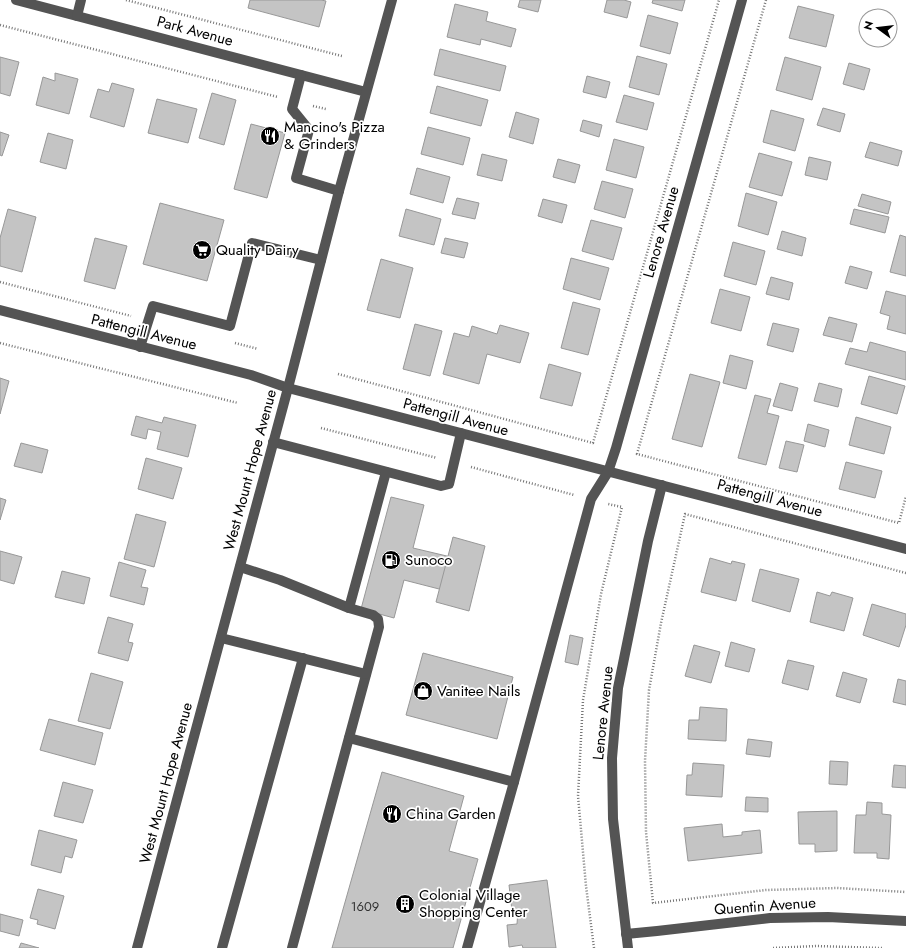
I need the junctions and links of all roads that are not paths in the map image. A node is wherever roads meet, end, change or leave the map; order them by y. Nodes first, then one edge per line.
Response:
1 (16, 0) edge
2 (81, 0) edge
3 (392, 0) edge
4 (742, 0) edge
5 (77, 16) junction
6 (301, 75) junction
7 (366, 92) junction
8 (339, 191) junction
9 (321, 260) junction
10 (0, 310) edge
11 (140, 346) junction
12 (288, 388) junction
13 (461, 433) junction
14 (273, 442) junction
15 (386, 472) junction
16 (608, 472) junction
17 (662, 485) junction
18 (906, 549) edge
19 (240, 567) junction
20 (349, 608) junction
21 (221, 638) junction
22 (303, 658) junction
23 (366, 674) junction
24 (349, 738) junction
25 (514, 782) junction
26 (906, 921) edge
27 (626, 934) junction
28 (137, 948) edge
29 (222, 948) edge
30 (292, 948) edge
31 (467, 948) edge
32 (628, 948) edge

1 - 5 street, Park Avenue
2 - 5 street
3 - 7 street, West Mount Hope Avenue
4 - 16 street, Lenore Avenue
5 - 6 street, Park Avenue
6 - 7 street, Park Avenue
6 - 8 street
7 - 8 street, West Mount Hope Avenue
8 - 9 street, West Mount Hope Avenue
9 - 11 street
9 - 12 street, West Mount Hope Avenue
10 - 11 street, Pattengill Avenue
11 - 12 street, Pattengill Avenue
12 - 13 street, Pattengill Avenue
12 - 14 street, West Mount Hope Avenue
13 - 15 street
13 - 16 street, Pattengill Avenue
14 - 15 street
14 - 19 street, West Mount Hope Avenue
15 - 20 street
16 - 17 street, Pattengill Avenue
16 - 25 street, Lenore Avenue
17 - 18 street, Pattengill Avenue
17 - 27 street, Lenore Avenue
19 - 20 street
19 - 21 street, West Mount Hope Avenue
20 - 23 street
21 - 22 street
21 - 28 street, West Mount Hope Avenue
22 - 23 street
22 - 29 street
23 - 24 street
24 - 25 street
24 - 30 street
25 - 31 street, Lenore Avenue
26 - 27 street, Quentin Avenue
27 - 32 street, Lenore Avenue

